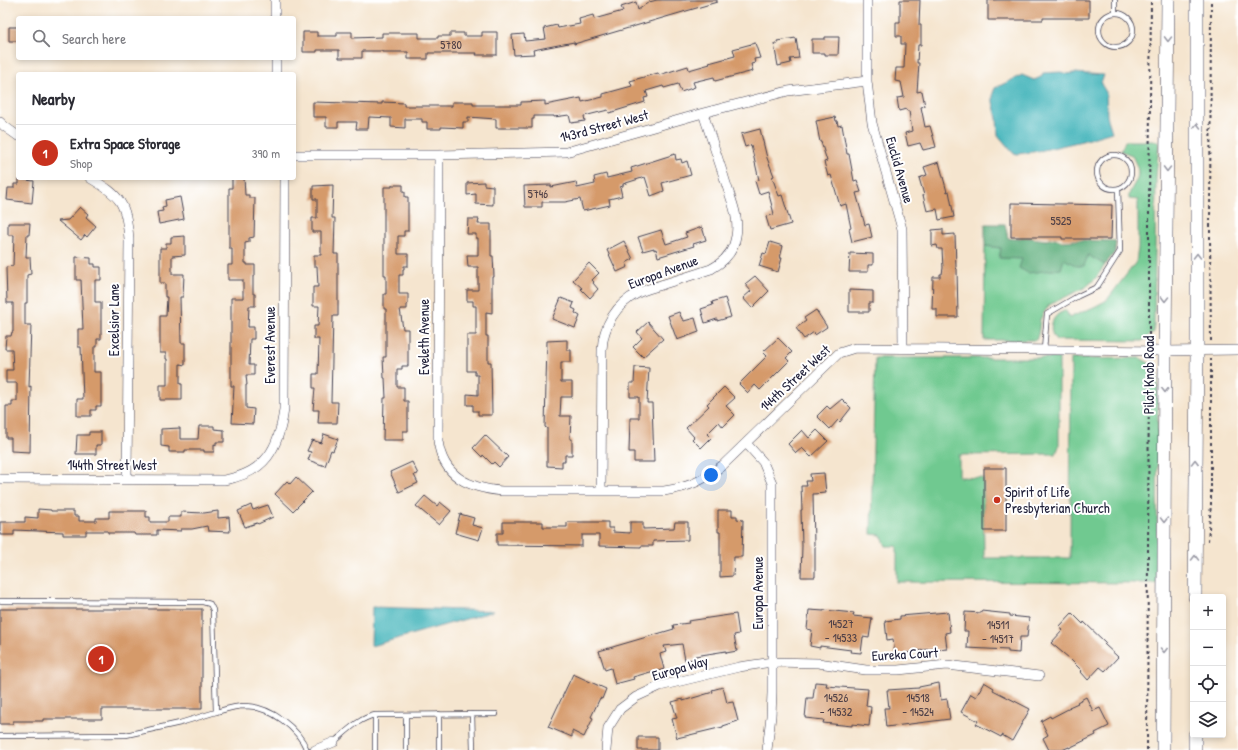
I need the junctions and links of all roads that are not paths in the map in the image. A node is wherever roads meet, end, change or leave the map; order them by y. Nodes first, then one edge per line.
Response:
1 (275, 0) edge
2 (867, 0) edge
3 (1116, 0) edge
4 (1168, 0) edge
5 (1197, 0) edge
6 (1115, 13) junction
7 (275, 16) edge
8 (276, 60) edge
9 (276, 72) edge
10 (867, 81) junction
11 (703, 113) junction
12 (1, 126) edge
13 (16, 135) edge
14 (296, 154) edge
15 (439, 155) junction
16 (93, 180) edge
17 (285, 180) edge
18 (1118, 189) junction
19 (904, 348) junction
20 (1044, 350) junction
21 (1238, 350) edge
22 (1165, 351) junction
23 (1197, 351) junction
24 (746, 443) junction
25 (0, 479) edge
26 (127, 479) junction
27 (224, 480) joint
28 (490, 490) joint
29 (601, 490) junction
30 (1195, 594) edge
31 (0, 600) edge
32 (772, 662) junction
33 (1039, 676) dead end
34 (216, 712) junction
35 (439, 714) junction
36 (472, 714) junction
37 (496, 714) dead end
38 (375, 715) junction
39 (406, 715) junction
40 (0, 736) edge
41 (1195, 738) edge
42 (334, 742) joint
43 (307, 750) edge
44 (316, 750) edge
45 (375, 750) edge
46 (406, 750) edge
47 (439, 750) edge
48 (473, 750) edge
49 (606, 750) edge
50 (767, 750) edge
51 (1163, 750) edge
52 (1195, 750) edge

1 - 7 street
2 - 10 street, Euclid Avenue
3 - 6 lane
4 -> 22 main road, Pilot Knob Road
23 -> 5 main road
6 - 6 lane
8 - 9 street
10 - 11 street, 143rd Street West
10 - 19 street, Euclid Avenue
11 - 15 street, 143rd Street West
11 - 29 street, Europa Avenue
12 - 13 street
14 - 15 street, 143rd Street West
15 - 28 street, Eveleth Avenue
16 - 26 street, Excelsior Lane
17 - 27 street, Everest Avenue
18 - 18 lane
18 - 20 lane
19 - 20 street, 144th Street West
19 - 24 street, 144th Street West
20 - 22 street, 144th Street West
21 - 23 street, 144th Street West
22 - 23 street, 144th Street West
22 -> 51 main road, Pilot Knob Road
30 -> 23 main road
24 - 29 street, 144th Street West
24 - 32 street, Europa Avenue
25 - 26 street, 144th Street West
26 - 27 street, 144th Street West
28 - 29 street, 144th Street West
31 - 34 lane
32 - 33 street, Eureka Court
32 - 49 street, Europa Way
32 - 50 street, Europa Avenue
34 - 40 lane
34 - 43 lane
35 - 36 lane
35 - 39 lane
35 - 47 lane
36 - 37 lane
36 - 48 lane
38 - 39 lane
38 - 42 lane
38 - 45 lane
39 - 46 lane
41 - 52 main road
42 - 44 street

